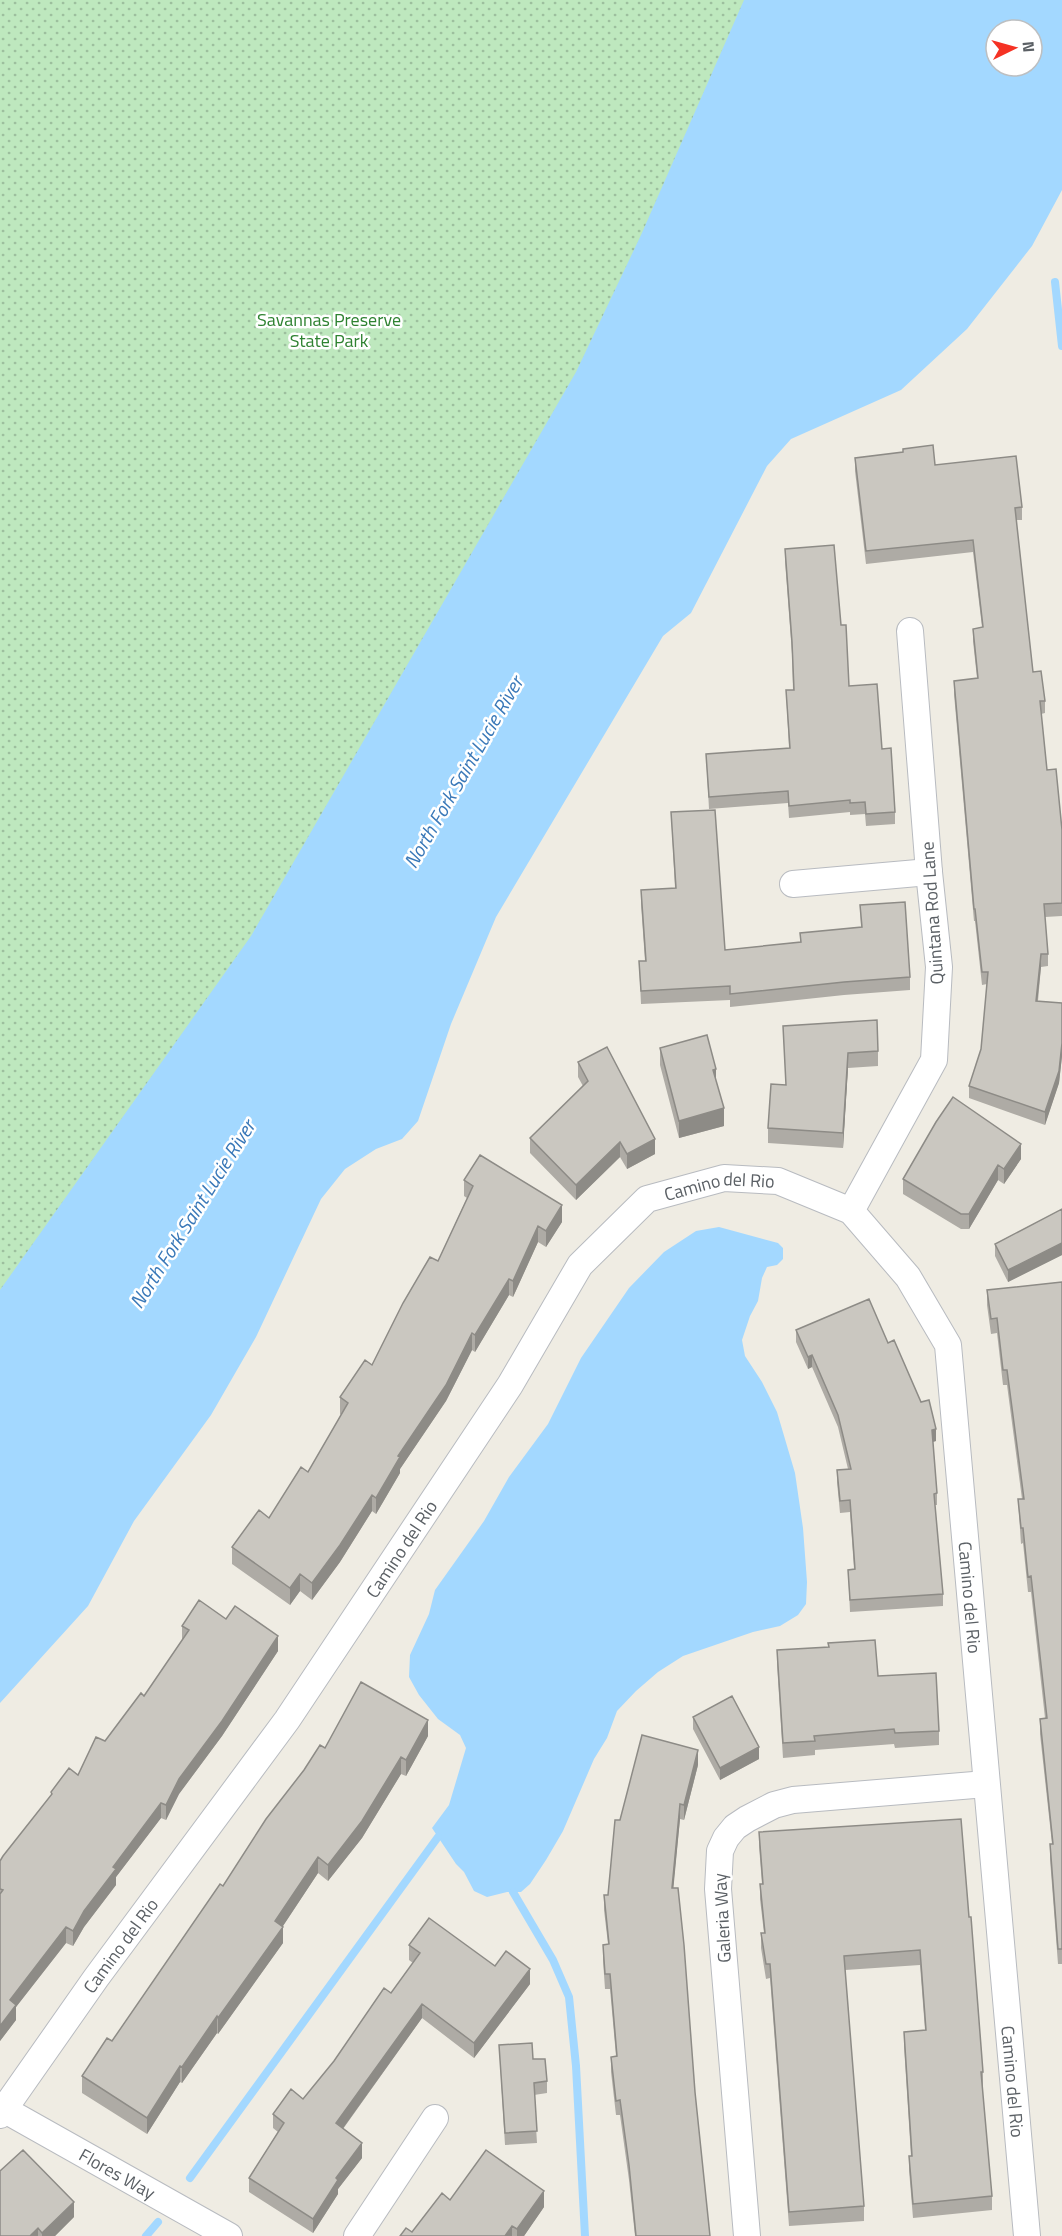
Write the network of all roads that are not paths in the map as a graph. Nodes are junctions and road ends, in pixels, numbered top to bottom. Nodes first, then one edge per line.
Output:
1 (910, 631) dead end
2 (929, 872) junction
3 (793, 884) dead end
4 (851, 1211) junction
5 (986, 1784) junction
6 (2, 2113) edge
7 (435, 2118) dead end
8 (229, 2236) edge
9 (357, 2236) edge
10 (747, 2236) edge
11 (1028, 2236) edge

1 - 2 street, Quintana Rod Lane
2 - 3 street
2 - 4 street, Quintana Rod Lane
4 - 5 street, Camino del Rio
4 - 6 street, Camino del Rio
5 - 10 street, Galeria Way
5 - 11 street, Camino del Rio
6 - 8 street, Flores Way
7 - 9 street

